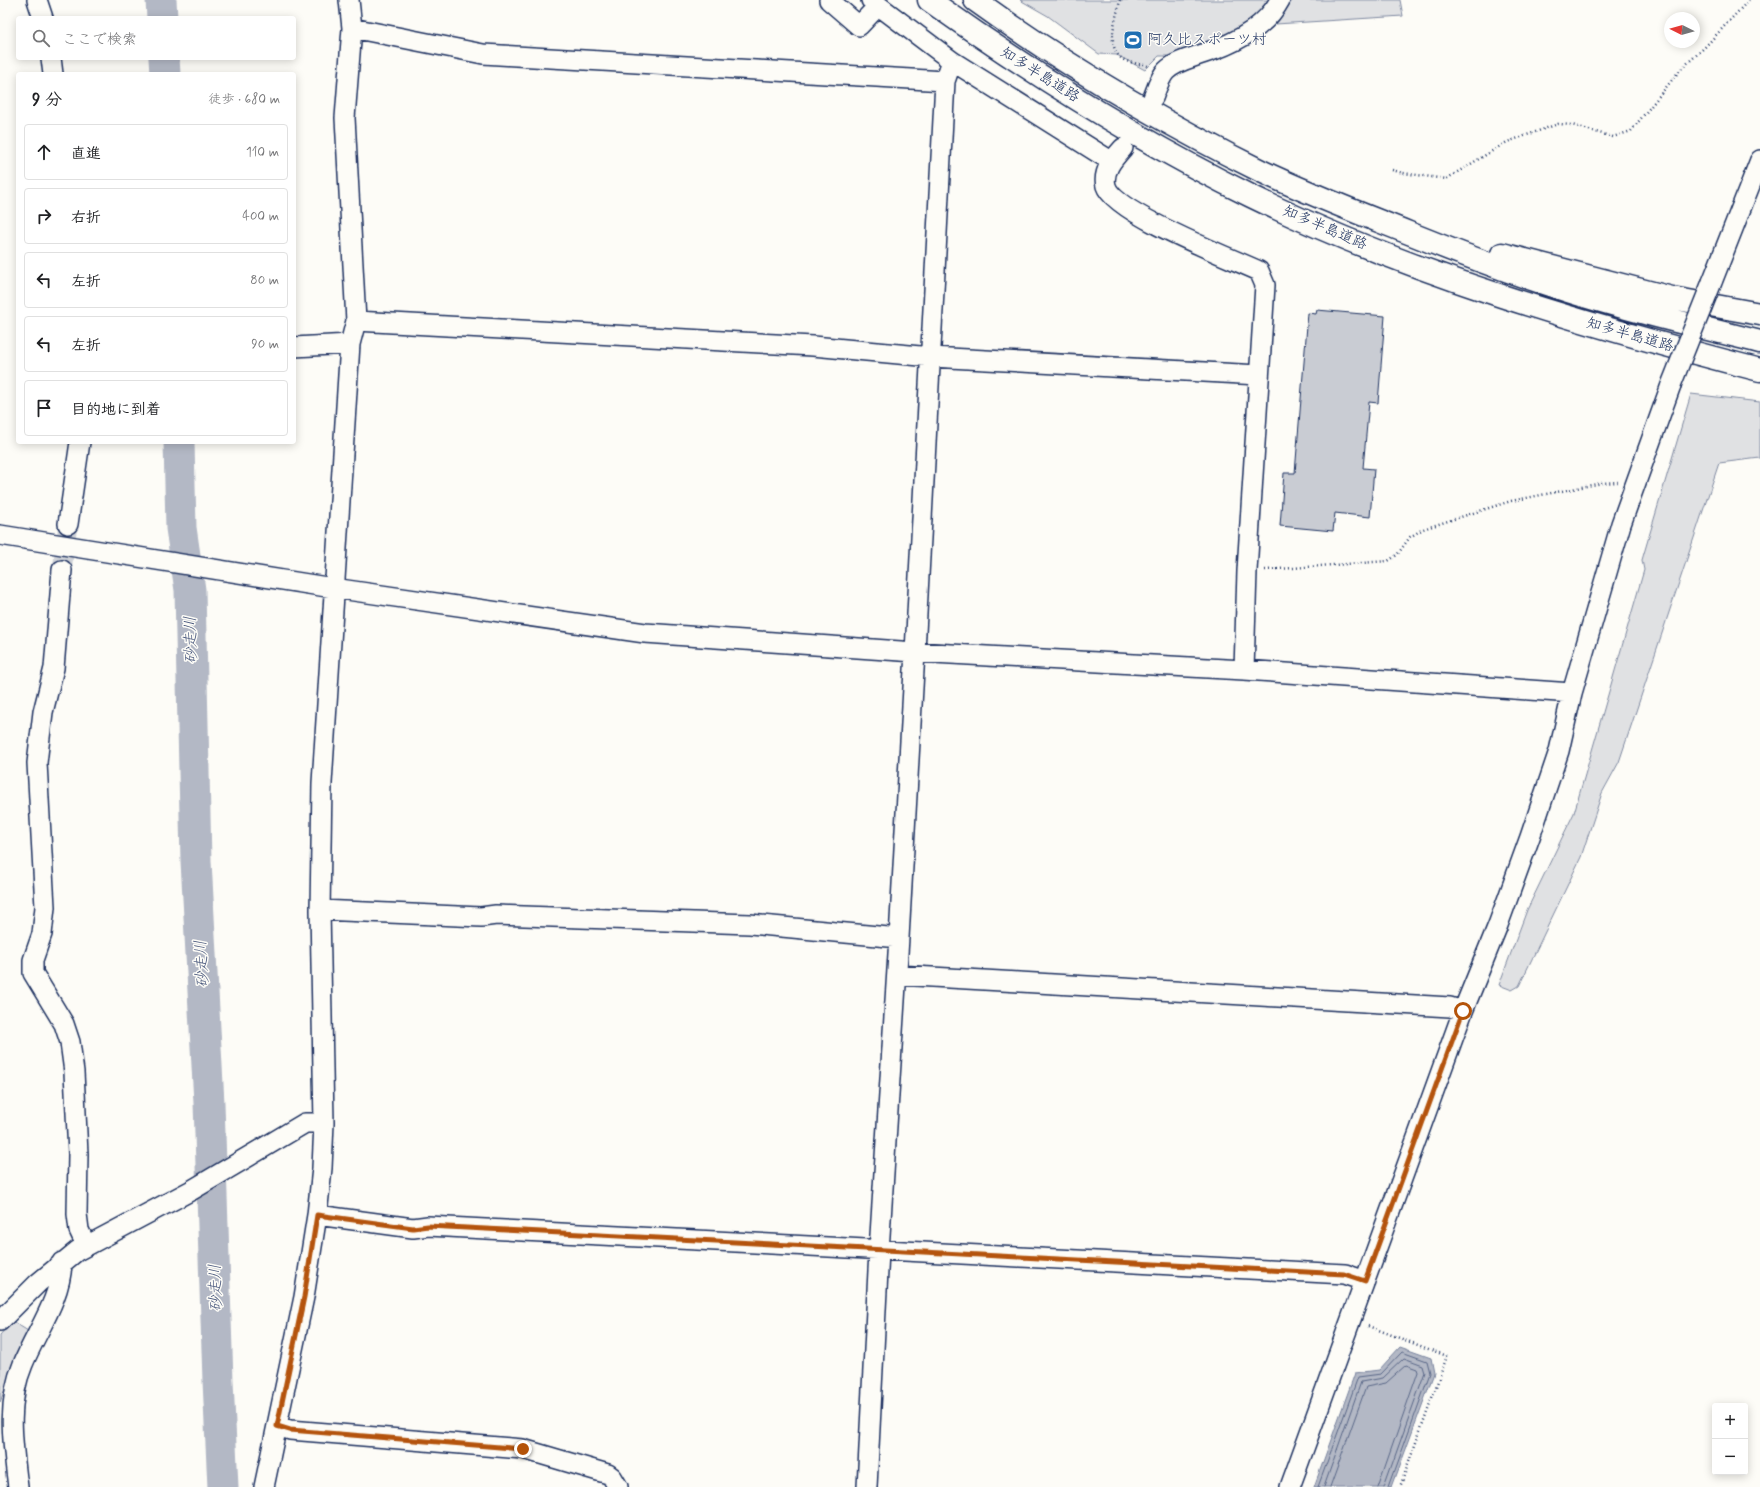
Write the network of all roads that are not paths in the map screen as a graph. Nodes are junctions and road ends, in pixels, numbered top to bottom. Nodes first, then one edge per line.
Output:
1 (37, 0) edge
2 (349, 0) edge
3 (829, 0) edge
4 (929, 0) edge
5 (975, 0) edge
6 (1280, 0) edge
7 (875, 3) edge
8 (42, 16) edge
9 (352, 28) junction
10 (50, 60) edge
11 (952, 61) junction
12 (53, 72) edge
13 (945, 81) junction
14 (1153, 98) dead end
15 (1760, 160) edge
16 (1387, 224) junction
17 (1760, 314) edge
18 (356, 321) junction
19 (1760, 342) edge
20 (350, 344) junction
21 (296, 347) edge
22 (931, 357) junction
23 (1760, 370) edge
24 (1259, 375) junction
25 (80, 444) edge
26 (68, 524) tunnel mouth
27 (0, 535) edge
28 (62, 570) tunnel mouth
29 (333, 588) junction
30 (915, 652) junction
31 (1244, 670) junction
32 (1572, 693) junction
33 (320, 910) junction
34 (899, 938) junction
35 (897, 975) junction
36 (1463, 1011) junction
37 (324, 1123) junction
38 (317, 1215) junction
39 (86, 1245) junction
40 (879, 1251) junction
41 (62, 1262) junction
42 (1365, 1281) junction
43 (2, 1316) edge
44 (277, 1426) junction
45 (18, 1487) edge
46 (264, 1487) edge
47 (618, 1487) edge
48 (867, 1487) edge
49 (1290, 1487) edge

1 - 8 street
2 - 9 street
3 - 7 street
4 - 23 highway, 知多半島道路
5 - 16 highway, 知多半島道路
6 - 14 street
7 - 11 street
9 - 13 street
9 - 18 street
10 - 12 street
11 - 13 street
11 - 24 street
13 - 22 street
15 - 32 street, bridge
16 - 17 highway
16 - 19 highway, 知多半島道路
18 - 20 street
18 - 22 street
20 - 21 street
20 - 29 street
22 - 24 street
22 - 30 street
24 - 31 street
25 - 26 street
27 - 29 street
28 - 39 street
29 - 30 street
29 - 33 street
30 - 31 street
30 - 34 street
31 - 32 street
32 - 36 street
33 - 34 street
33 - 37 street
34 - 35 street
35 - 36 street
35 - 40 street
36 - 42 street
37 - 38 street
37 - 39 street
38 - 40 street
38 - 44 street
39 - 41 street
40 - 42 street
40 - 48 street
41 - 43 street
41 - 45 street
42 - 49 street
44 - 46 street
44 - 47 street

